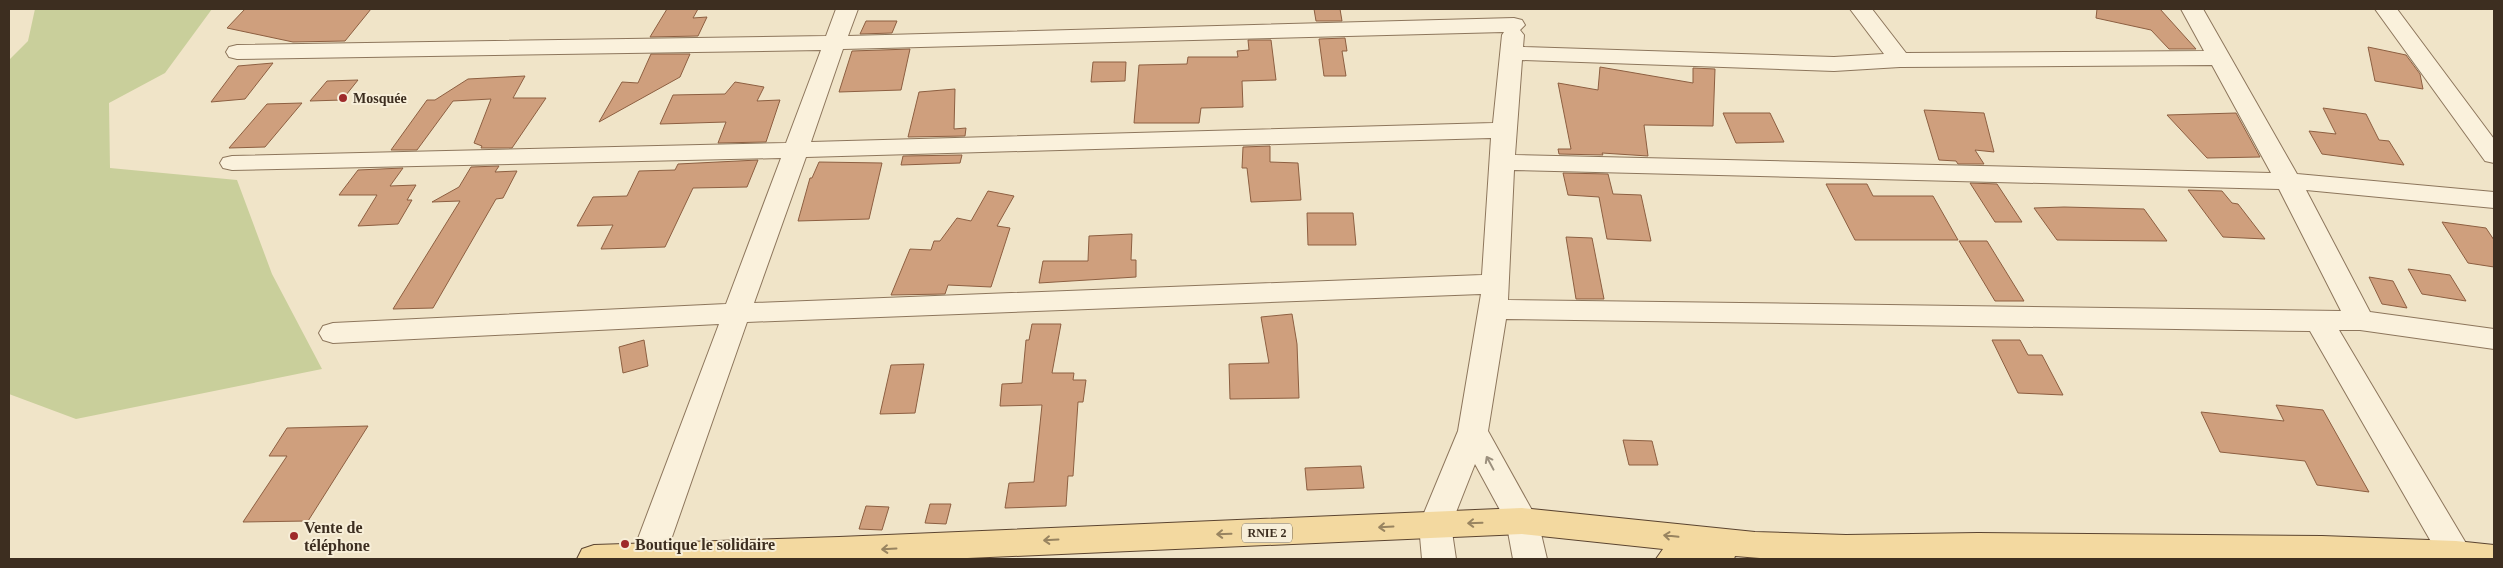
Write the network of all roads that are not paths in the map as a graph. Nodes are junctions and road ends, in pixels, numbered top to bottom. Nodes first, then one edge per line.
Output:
1 (847, 9) edge
2 (1862, 9) edge
3 (2192, 9) edge
4 (2386, 9) edge
5 (1515, 17) edge
6 (835, 43) junction
7 (237, 52) dead end
8 (1511, 54) junction
9 (2218, 58) junction
10 (1900, 60) junction
11 (1504, 130) junction
12 (794, 150) junction
13 (2494, 156) edge
14 (1502, 162) junction
15 (232, 163) dead end
16 (2288, 181) junction
17 (2494, 200) edge
18 (1495, 296) junction
19 (738, 313) junction
20 (2360, 320) junction
21 (2319, 321) junction
22 (333, 333) dead end
23 (2494, 339) edge
24 (1474, 431) junction
25 (1522, 521) junction
26 (1435, 525) junction
27 (1754, 545) junction
28 (2141, 554) edge
29 (2456, 555) junction
30 (648, 557) junction
31 (594, 559) edge
32 (1439, 559) edge
33 (1530, 559) edge
34 (1673, 559) edge
35 (2494, 559) edge

1 - 6 street
2 - 10 street
3 - 9 street
4 - 13 street
5 - 6 street
5 - 8 street
6 - 7 street
6 - 12 street
8 - 10 street
8 - 11 street
9 - 10 street
9 - 16 street
11 - 12 street
11 - 14 street
12 - 15 street
12 - 19 street
14 - 16 street
14 - 18 street
16 - 17 street
16 - 20 street
18 - 19 street
18 - 21 street
18 - 24 street
19 - 22 street
19 - 30 street
20 - 21 street
20 - 23 street
21 - 29 street
25 -> 24 street
24 - 26 street
25 -> 26 main road, RNIE 2
27 -> 25 main road, RNIE 2
25 - 33 street
26 -> 30 main road, RNIE 2
26 - 32 street
27 - 28 main road, RNIE 2
27 - 34 main road, RNIE 2
28 - 29 main road, RNIE 2
29 - 35 main road, RNIE 2
30 - 31 main road, RNIE 2

